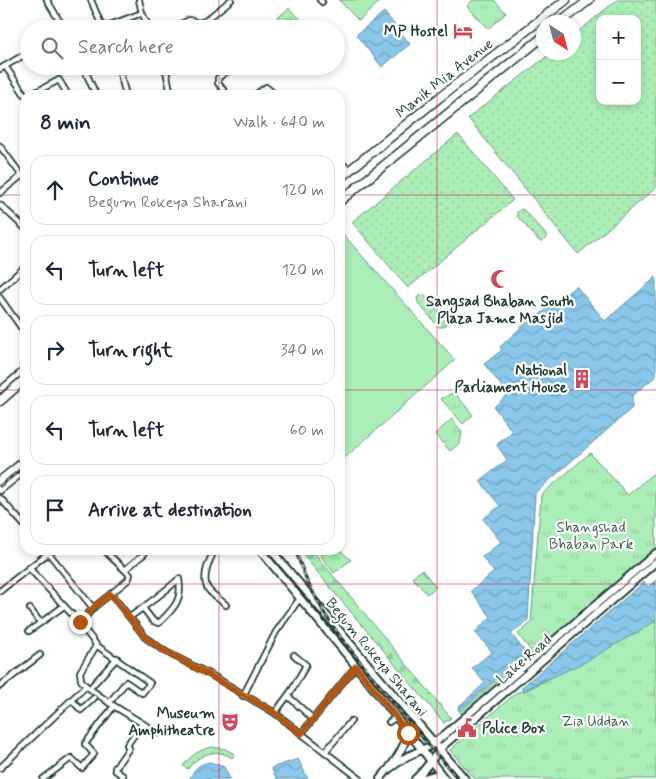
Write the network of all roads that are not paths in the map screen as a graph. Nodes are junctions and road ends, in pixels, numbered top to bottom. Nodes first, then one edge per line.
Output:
1 (48, 0) edge
2 (91, 0) edge
3 (139, 0) edge
4 (231, 0) edge
5 (566, 0) edge
6 (589, 0) edge
7 (142, 13) junction
8 (570, 15) edge
9 (59, 20) edge
10 (99, 20) edge
11 (123, 20) edge
12 (146, 20) edge
13 (206, 20) edge
14 (536, 42) edge
15 (20, 57) edge
16 (5, 66) junction
17 (0, 69) edge
18 (87, 75) edge
19 (120, 75) edge
20 (167, 75) edge
21 (222, 75) edge
22 (22, 90) edge
23 (40, 90) edge
24 (65, 90) edge
25 (94, 90) edge
26 (125, 90) edge
27 (170, 90) edge
28 (224, 90) edge
29 (440, 98) junction
30 (450, 110) junction
31 (0, 146) edge
32 (345, 166) edge
33 (350, 170) junction
34 (20, 171) edge
35 (345, 174) edge
36 (20, 177) edge
37 (0, 193) edge
38 (345, 197) edge
39 (0, 205) edge
40 (20, 223) edge
41 (20, 272) edge
42 (0, 290) edge
43 (0, 298) edge
44 (20, 326) edge
45 (20, 373) edge
46 (20, 383) edge
47 (0, 390) edge
48 (0, 400) edge
49 (20, 465) edge
50 (20, 473) edge
51 (0, 481) edge
52 (0, 489) edge
53 (0, 498) edge
54 (20, 520) edge
55 (656, 553) edge
56 (44, 555) edge
57 (51, 555) edge
58 (110, 555) edge
59 (143, 555) edge
60 (212, 555) edge
61 (264, 555) edge
62 (274, 555) edge
63 (656, 562) edge
64 (30, 568) junction
65 (126, 569) junction
66 (0, 591) edge
67 (110, 594) junction
68 (300, 598) junction
69 (226, 605) dead end
70 (64, 606) junction
71 (93, 608) junction
72 (143, 608) junction
73 (30, 609) dead end
74 (130, 617) junction
75 (40, 622) junction
76 (80, 623) junction
77 (29, 630) dead end
78 (96, 644) junction
79 (40, 655) dead end
80 (294, 655) dead end
81 (117, 658) junction
82 (356, 666) junction
83 (0, 686) edge
84 (88, 687) junction
85 (244, 696) junction
86 (288, 696) junction
87 (94, 698) dead end
88 (72, 700) junction
89 (109, 703) junction
90 (114, 706) junction
91 (275, 713) junction
92 (312, 718) junction
93 (395, 718) junction
94 (351, 721) dead end
95 (389, 722) dead end
96 (142, 724) junction
97 (158, 733) dead end
98 (408, 733) junction
99 (301, 734) junction
100 (434, 743) junction
101 (421, 749) junction
102 (439, 750) junction
103 (325, 752) junction
104 (431, 763) junction
105 (0, 768) edge
106 (389, 770) junction
107 (444, 778) edge
108 (43, 779) edge
109 (120, 779) edge
110 (360, 779) edge
111 (380, 779) edge
112 (414, 779) edge
113 (420, 779) edge
114 (465, 779) edge

1 - 9 street
2 - 10 street
3 - 7 street
4 - 13 street
5 - 29 highway, Manik Mia Avenue
6 - 8 highway
7 - 11 street
7 - 12 street
14 - 30 highway, Manik Mia Avenue
15 - 16 street
16 - 17 street
16 - 22 street
18 - 25 street
19 - 26 street
20 - 27 street
21 - 28 street
23 - 24 street
29 - 30 highway
29 - 33 highway, Manik Mia Avenue
30 - 38 highway, Manik Mia Avenue
31 - 34 street
32 - 33 street
33 - 35 highway, Manik Mia Avenue
36 - 37 street
39 - 40 street
41 - 42 street
43 - 44 street
45 - 47 street
46 - 48 highway
49 - 51 highway
50 - 52 highway
53 - 54 street
55 - 100 main road
56 - 64 street
57 - 71 street
58 - 65 street
59 - 65 street
60 - 69 street
61 - 68 main road, Begum Rokeya Sharani
62 - 100 main road, Begum Rokeya Sharani
63 - 102 main road, Lake Road
64 - 66 street
64 - 70 street
65 - 67 street
67 - 71 street
67 - 74 street
68 - 82 main road, Begum Rokeya Sharani
68 - 85 street
70 - 75 street
70 - 76 street
71 - 76 street
72 - 72 street
72 - 74 street
73 - 75 street
74 - 85 street
75 - 77 street
76 - 78 street
78 - 81 street
78 - 84 street
79 - 83 street
80 - 86 street
81 - 84 street
81 - 89 street
82 - 92 street
82 - 93 main road, Begum Rokeya Sharani
84 - 88 street
84 - 89 street
85 - 91 street
86 - 91 street
86 - 92 street
87 - 88 street
88 - 105 street
89 - 90 street
90 - 96 street
90 - 108 street
91 - 99 street
92 - 99 street
93 - 95 street
93 - 98 main road, Begum Rokeya Sharani
94 - 103 street
96 - 97 street
96 - 109 street
98 - 101 main road, Begum Rokeya Sharani
98 - 106 main road
99 - 103 street
100 - 101 main road
100 - 102 main road, Begum Rokeya Sharani
101 - 104 main road, Begum Rokeya Sharani
101 - 106 main road
102 - 104 main road, Lake Road
102 - 114 main road, Begum Rokeya Sharani
103 - 110 street
104 - 107 main road, Begum Rokeya Sharani
104 - 112 main road, Lake Road
106 - 111 main road
107 - 113 main road

